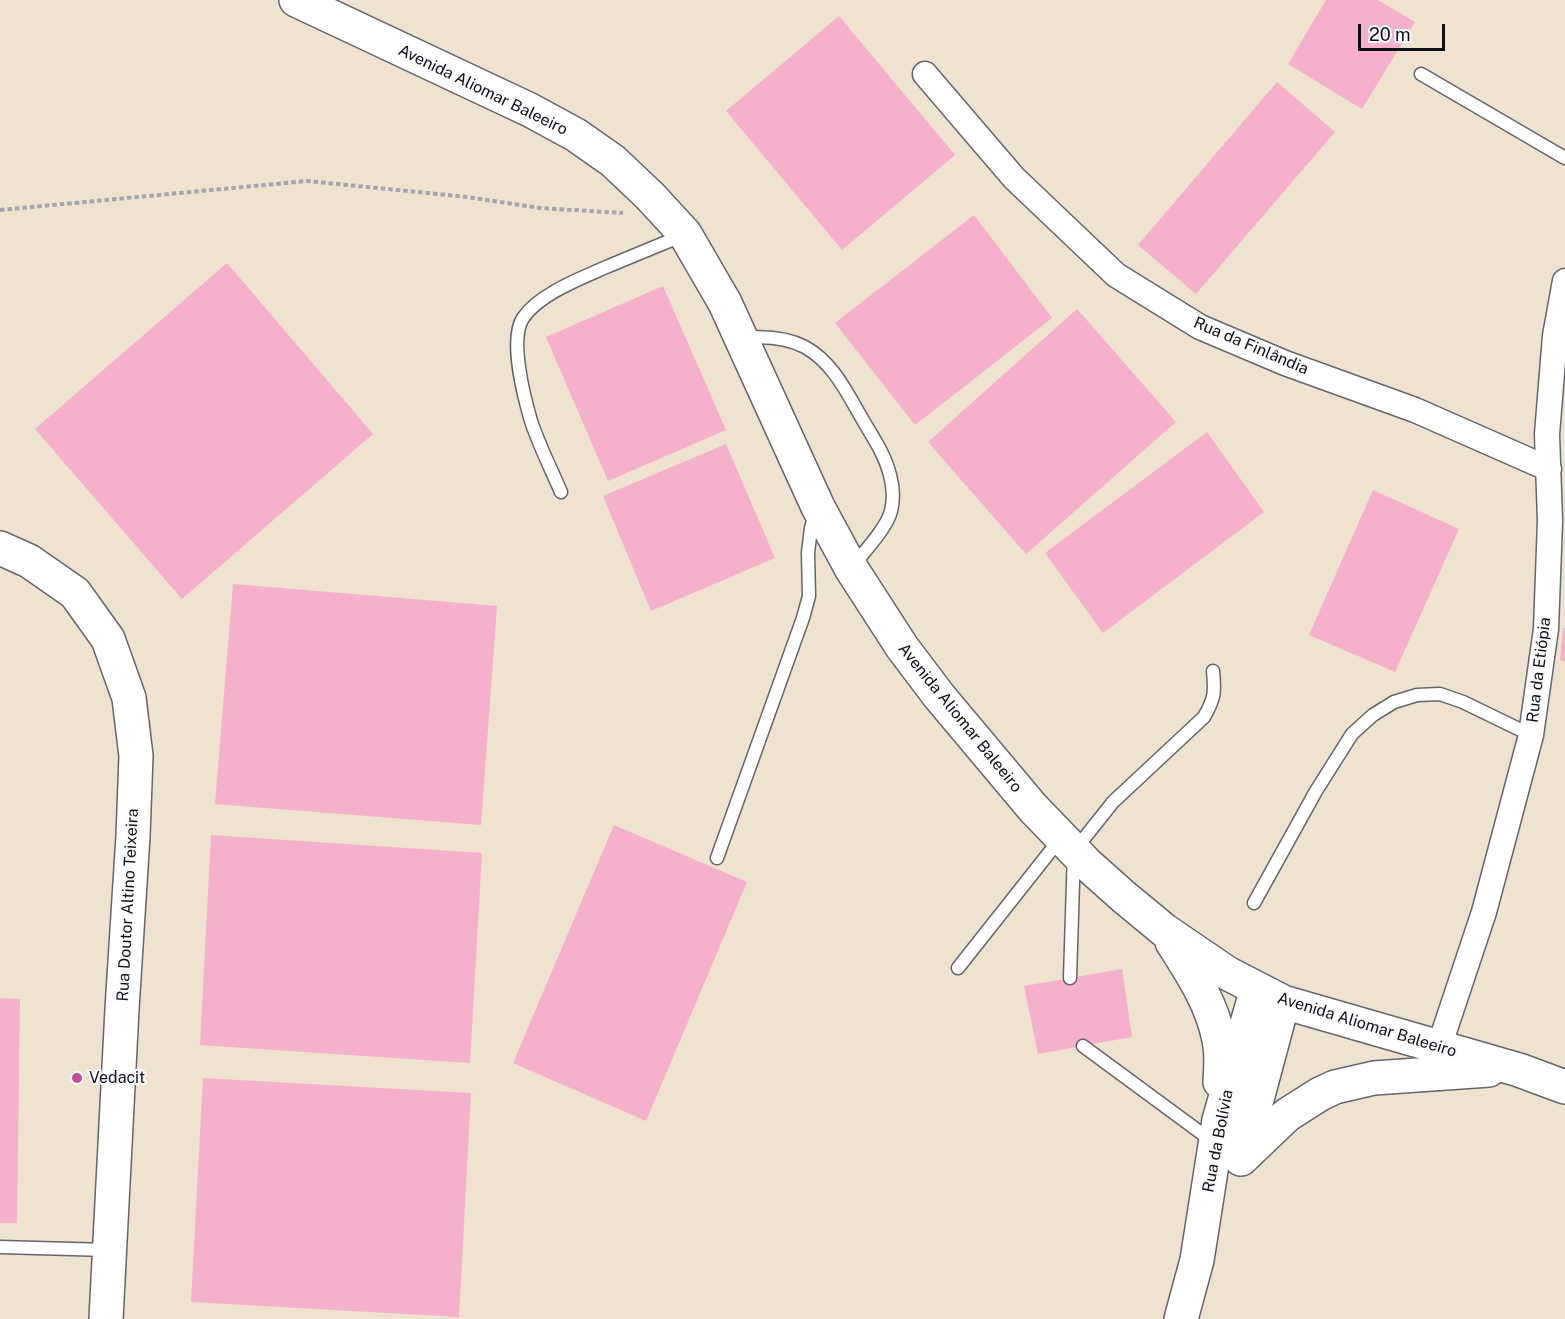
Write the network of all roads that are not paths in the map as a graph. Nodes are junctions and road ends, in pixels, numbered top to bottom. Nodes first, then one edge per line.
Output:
1 (296, 0) edge
2 (925, 74) dead end
3 (1421, 74) dead end
4 (1565, 158) edge
5 (685, 234) junction
6 (1565, 281) edge
7 (741, 338) junction
8 (1556, 437) edge
9 (1549, 469) junction
10 (561, 492) dead end
11 (818, 507) junction
12 (0, 548) edge
13 (851, 568) junction
14 (1213, 671) dead end
15 (1531, 735) junction
16 (1067, 844) junction
17 (717, 858) dead end
18 (1254, 903) dead end
19 (1164, 930) junction
20 (958, 968) dead end
21 (1070, 978) dead end
22 (1270, 996) junction
23 (1083, 1046) dead end
24 (1439, 1047) junction
25 (1520, 1070) junction
26 (1565, 1087) edge
27 (1225, 1141) junction
28 (0, 1247) edge
29 (109, 1251) junction
30 (106, 1319) edge
31 (1181, 1319) edge

1 - 5 main road, Avenida Aliomar Baleeiro
2 - 9 street, Rua da Finlândia
3 - 4 lane
5 - 7 main road, Avenida Aliomar Baleeiro
5 - 10 lane
6 - 8 street, Rua da Etiópia
7 - 11 main road, Avenida Aliomar Baleeiro
7 - 13 lane
8 - 9 street, Rua da Etiópia
9 - 15 street, Rua da Etiópia
11 - 13 main road, Avenida Aliomar Baleeiro
11 - 17 lane
12 - 29 main road, Rua Doutor Altino Teixeira
13 - 16 main road, Avenida Aliomar Baleeiro
14 - 16 lane
15 - 18 lane
15 - 24 street, Rua da Etiópia
16 - 19 main road, Avenida Aliomar Baleeiro
16 - 20 lane
16 - 21 lane
19 - 22 main road, Avenida Aliomar Baleeiro
19 - 27 main road
22 - 24 main road, Avenida Aliomar Baleeiro
22 - 27 main road, Rua da Bolívia
22 - 27 main road, Rua da Bolívia
23 - 27 lane
24 - 25 main road, Avenida Aliomar Baleeiro
25 - 26 main road, Avenida Aliomar Baleeiro
25 - 27 main road
27 - 31 main road, Rua da Bolívia
28 - 29 lane
29 - 30 main road, Rua Doutor Altino Teixeira

